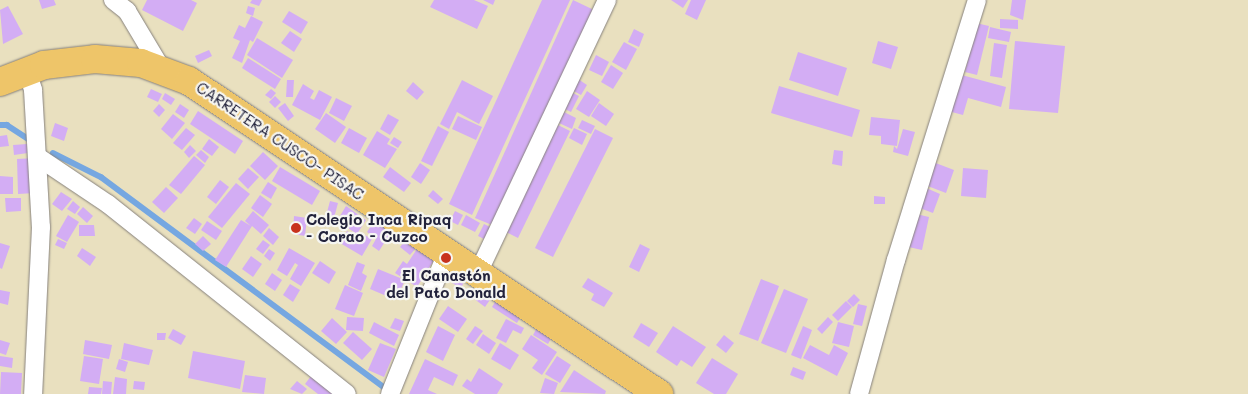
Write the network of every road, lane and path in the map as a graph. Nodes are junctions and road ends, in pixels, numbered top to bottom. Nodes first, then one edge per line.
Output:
1 (112, 0) edge
2 (606, 0) edge
3 (977, 0) edge
4 (161, 68) junction
5 (27, 71) junction
6 (0, 82) edge
7 (38, 157) junction
8 (447, 252) junction
9 (478, 273) junction
10 (656, 393) edge
11 (34, 394) edge
12 (346, 394) edge
13 (390, 394) edge
14 (860, 394) edge

1 - 4 street
2 - 9 street
3 - 14 street
4 - 5 highway, CARRETERA CUSCO- PISAC
4 - 8 highway, CARRETERA CUSCO- PISAC
5 - 6 highway, CARRETERA CUSCO- PISAC
5 - 7 street
7 - 11 street
7 - 12 street
8 - 9 highway, CARRETERA CUSCO- PISAC
8 - 13 street
9 - 10 highway, CARRETERA CUSCO- PISAC

